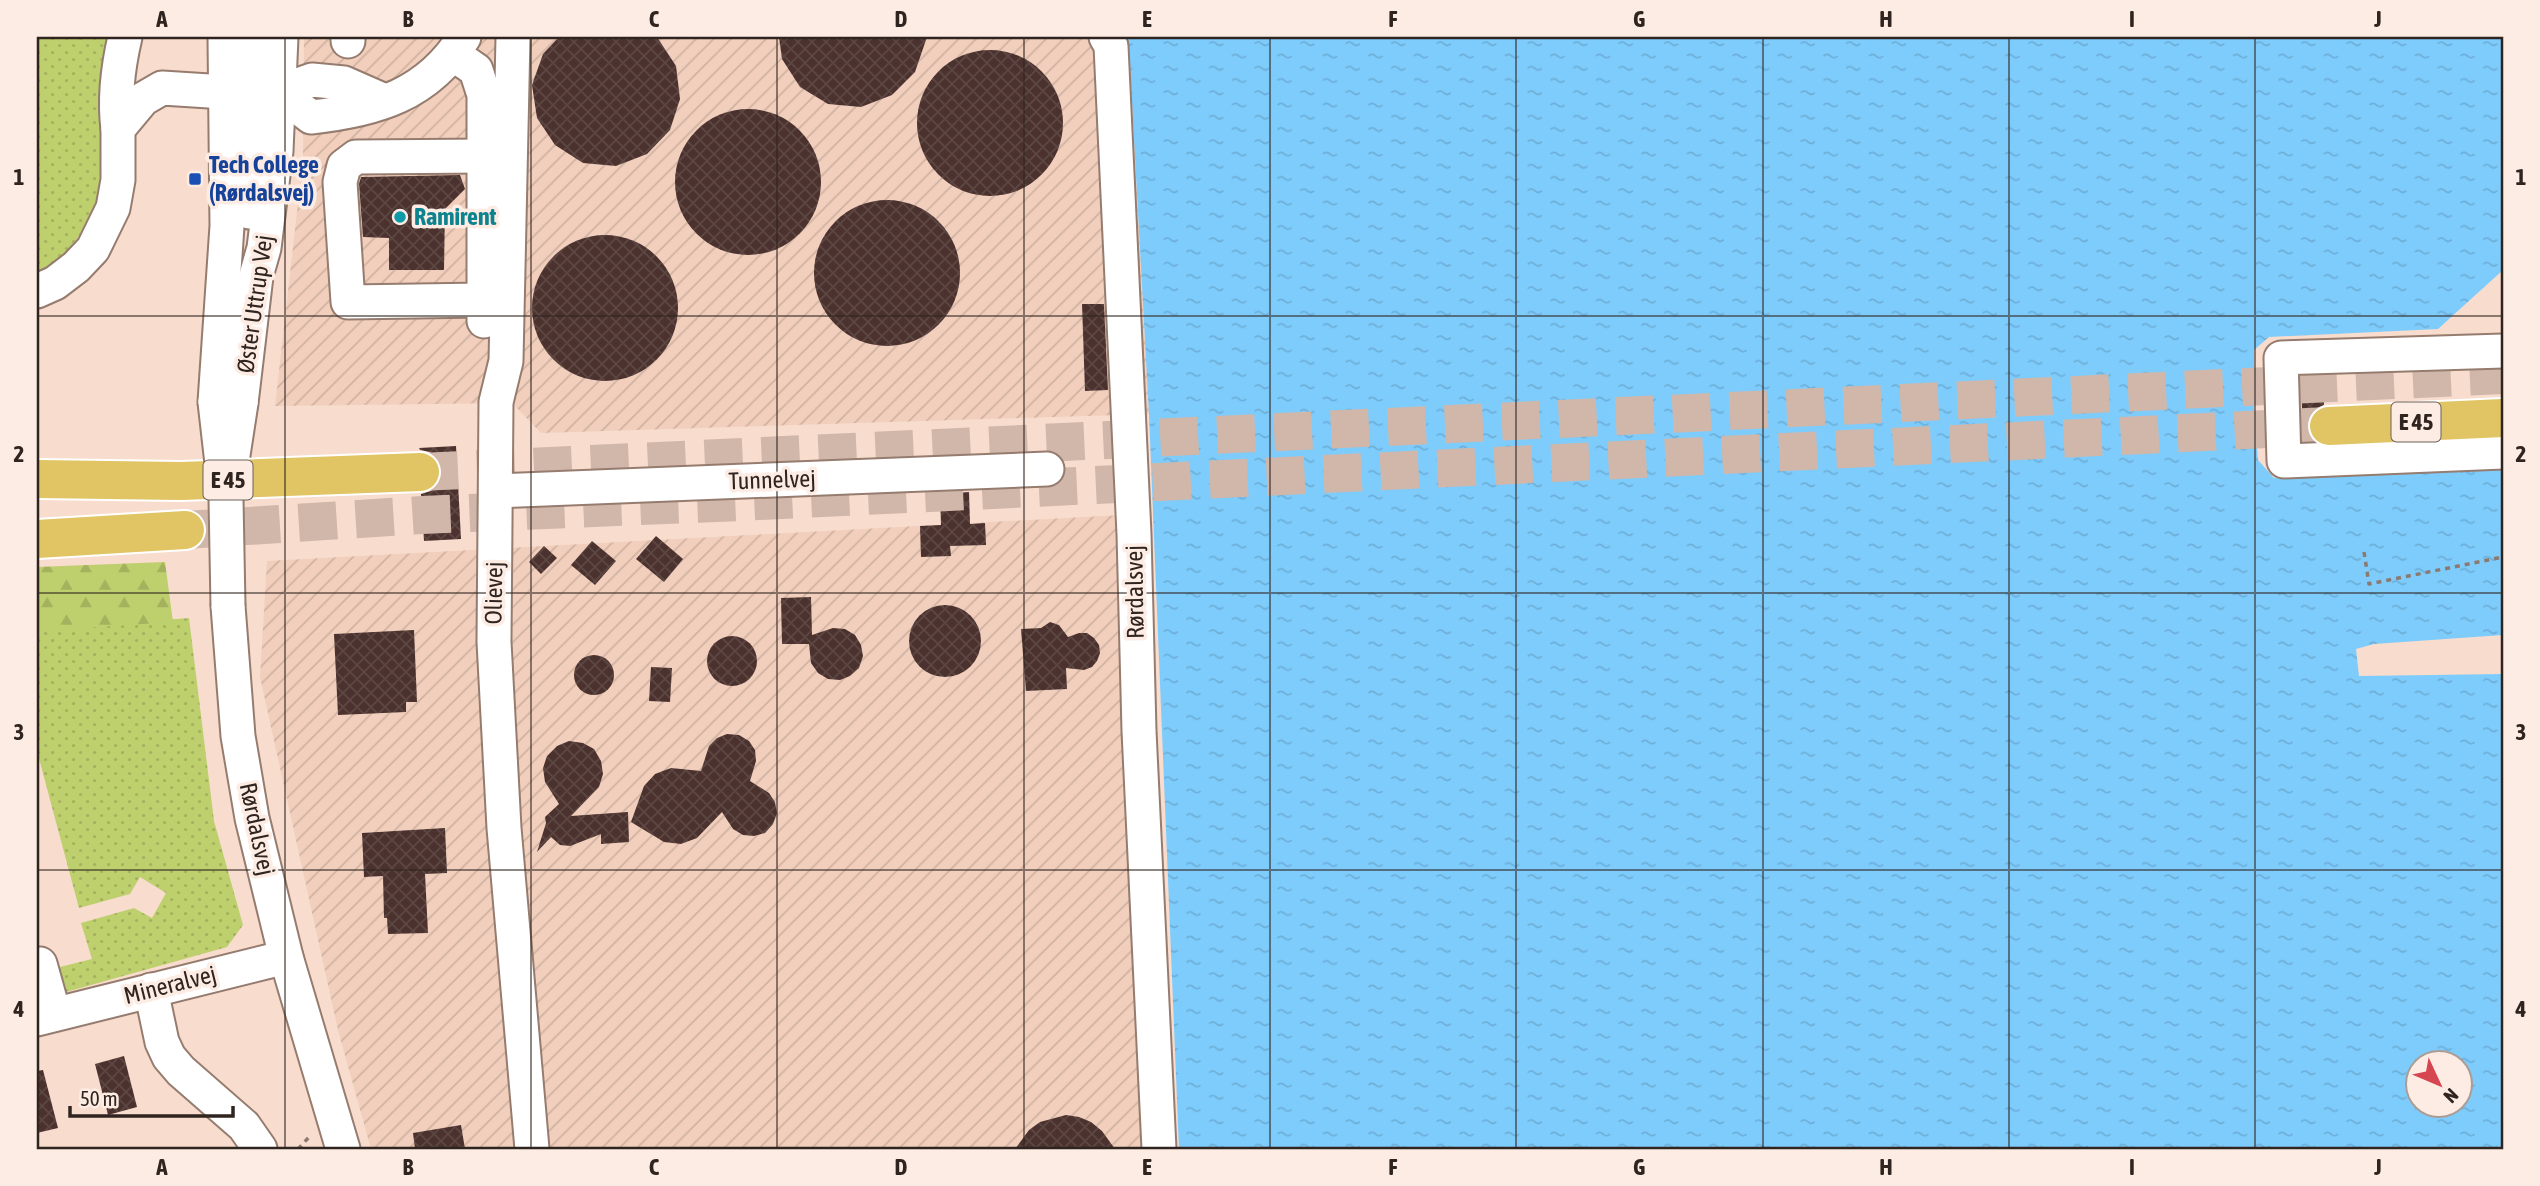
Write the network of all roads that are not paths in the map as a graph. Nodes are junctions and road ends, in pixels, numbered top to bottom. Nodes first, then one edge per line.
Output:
1 (125, 37) edge
2 (225, 37) edge
3 (252, 37) edge
4 (281, 37) edge
5 (513, 37) edge
6 (1106, 37) edge
7 (459, 45) edge
8 (162, 88) junction
9 (225, 92) junction
10 (278, 92) junction
11 (118, 129) junction
12 (486, 156) junction
13 (256, 276) junction
14 (37, 291) edge
15 (484, 300) junction
16 (2503, 351) edge
17 (228, 402) junction
18 (496, 402) junction
19 (2503, 418) edge
20 (2329, 426) tunnel mouth
21 (2503, 452) edge
22 (1047, 469) dead end
23 (420, 472) tunnel mouth
24 (37, 479) edge
25 (496, 491) junction
26 (185, 530) tunnel mouth
27 (37, 539) edge
28 (286, 957) junction
29 (37, 965) edge
30 (152, 990) junction
31 (45, 1016) edge
32 (260, 1149) edge
33 (343, 1149) edge
34 (532, 1149) edge
35 (1160, 1149) edge

1 - 8 street
1 - 11 street
2 - 9 street, Øster Uttrup Vej
3 - 10 street
4 - 10 street, Øster Uttrup Vej
5 - 18 street, Olievej
6 - 35 street, Rørdalsvej
7 - 10 street
7 - 12 street
8 - 9 street
8 - 11 street
9 - 10 street
9 - 13 street
9 - 17 street, Øster Uttrup Vej
10 - 13 street, Øster Uttrup Vej
11 - 14 street
12 - 15 street
12 - 15 street
13 - 17 street, Øster Uttrup Vej
15 - 18 street
16 - 21 street
17 - 28 street, Rørdalsvej, bridge
18 - 25 street, Olievej
19 - 20 highway, E 45
22 - 25 street, Tunnelvej
23 - 24 highway, E 45
25 - 34 street, Olievej
26 - 27 highway, E 45
28 - 30 street, Mineralvej
28 - 33 street, Rørdalsvej
29 - 31 street, Mineralvej
30 - 31 street, Mineralvej
30 - 32 street

